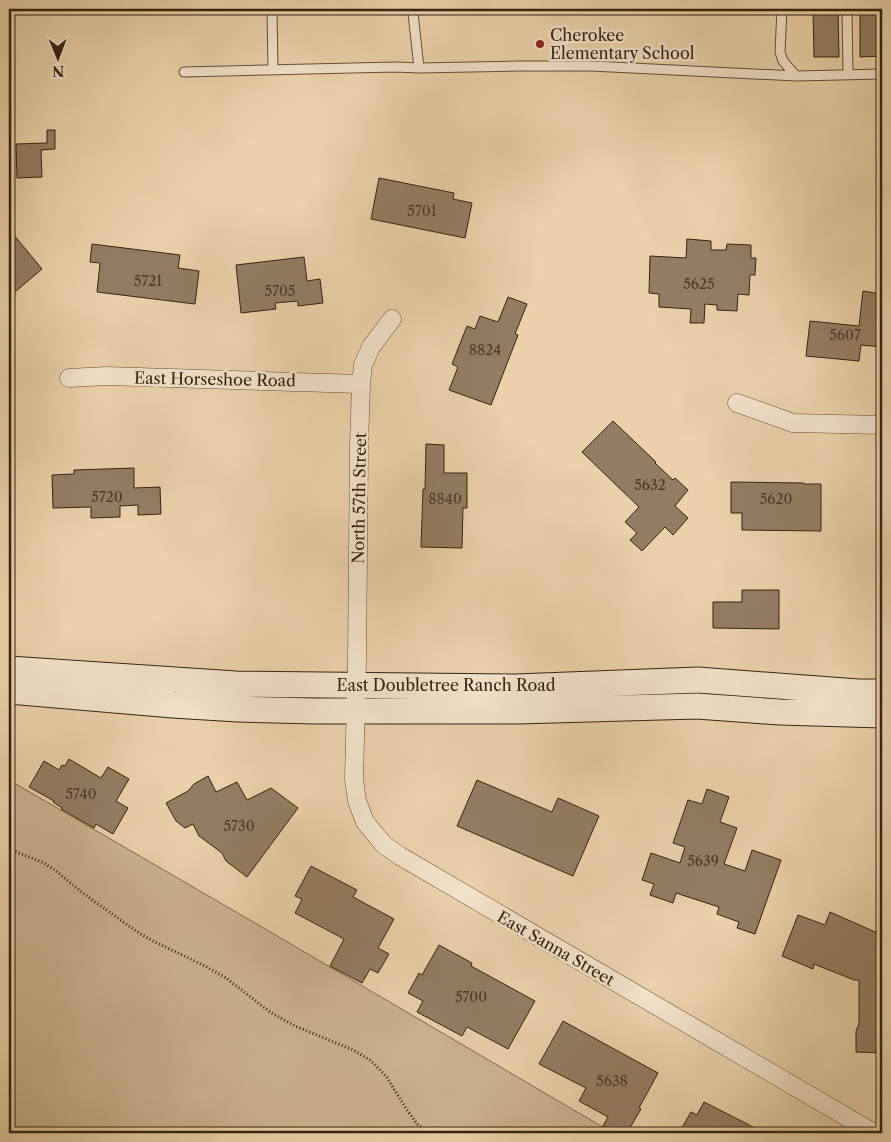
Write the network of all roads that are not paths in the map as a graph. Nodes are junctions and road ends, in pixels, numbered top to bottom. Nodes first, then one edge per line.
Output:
1 (272, 9) edge
2 (415, 9) edge
3 (782, 9) edge
4 (847, 9) edge
5 (420, 68) junction
6 (273, 70) junction
7 (184, 72) dead end
8 (882, 74) edge
9 (848, 75) junction
10 (796, 76) junction
11 (392, 319) dead end
12 (69, 378) dead end
13 (361, 384) junction
14 (737, 403) dead end
15 (882, 425) edge
16 (9, 669) edge
17 (356, 685) junction
18 (9, 691) edge
19 (151, 691) junction
20 (882, 692) edge
21 (356, 711) junction
22 (882, 715) edge
23 (874, 1133) edge

1 - 6 lane
2 - 5 lane
3 - 10 lane
4 - 9 lane
5 - 6 lane
5 - 10 lane
6 - 7 lane
8 - 9 lane
9 - 10 lane
11 - 13 street, North 57th Street
12 - 13 street, East Horseshoe Road
13 - 17 street, North 57th Street
14 - 15 street
16 - 19 main road, East Doubletree Ranch Road
17 - 19 main road, East Doubletree Ranch Road
17 - 20 main road, East Doubletree Ranch Road
17 - 21 street, East Sanna Street
18 - 19 main road, East Doubletree Ranch Road
19 - 21 main road, East Doubletree Ranch Road
21 - 22 main road, East Doubletree Ranch Road
21 - 23 street, East Sanna Street

